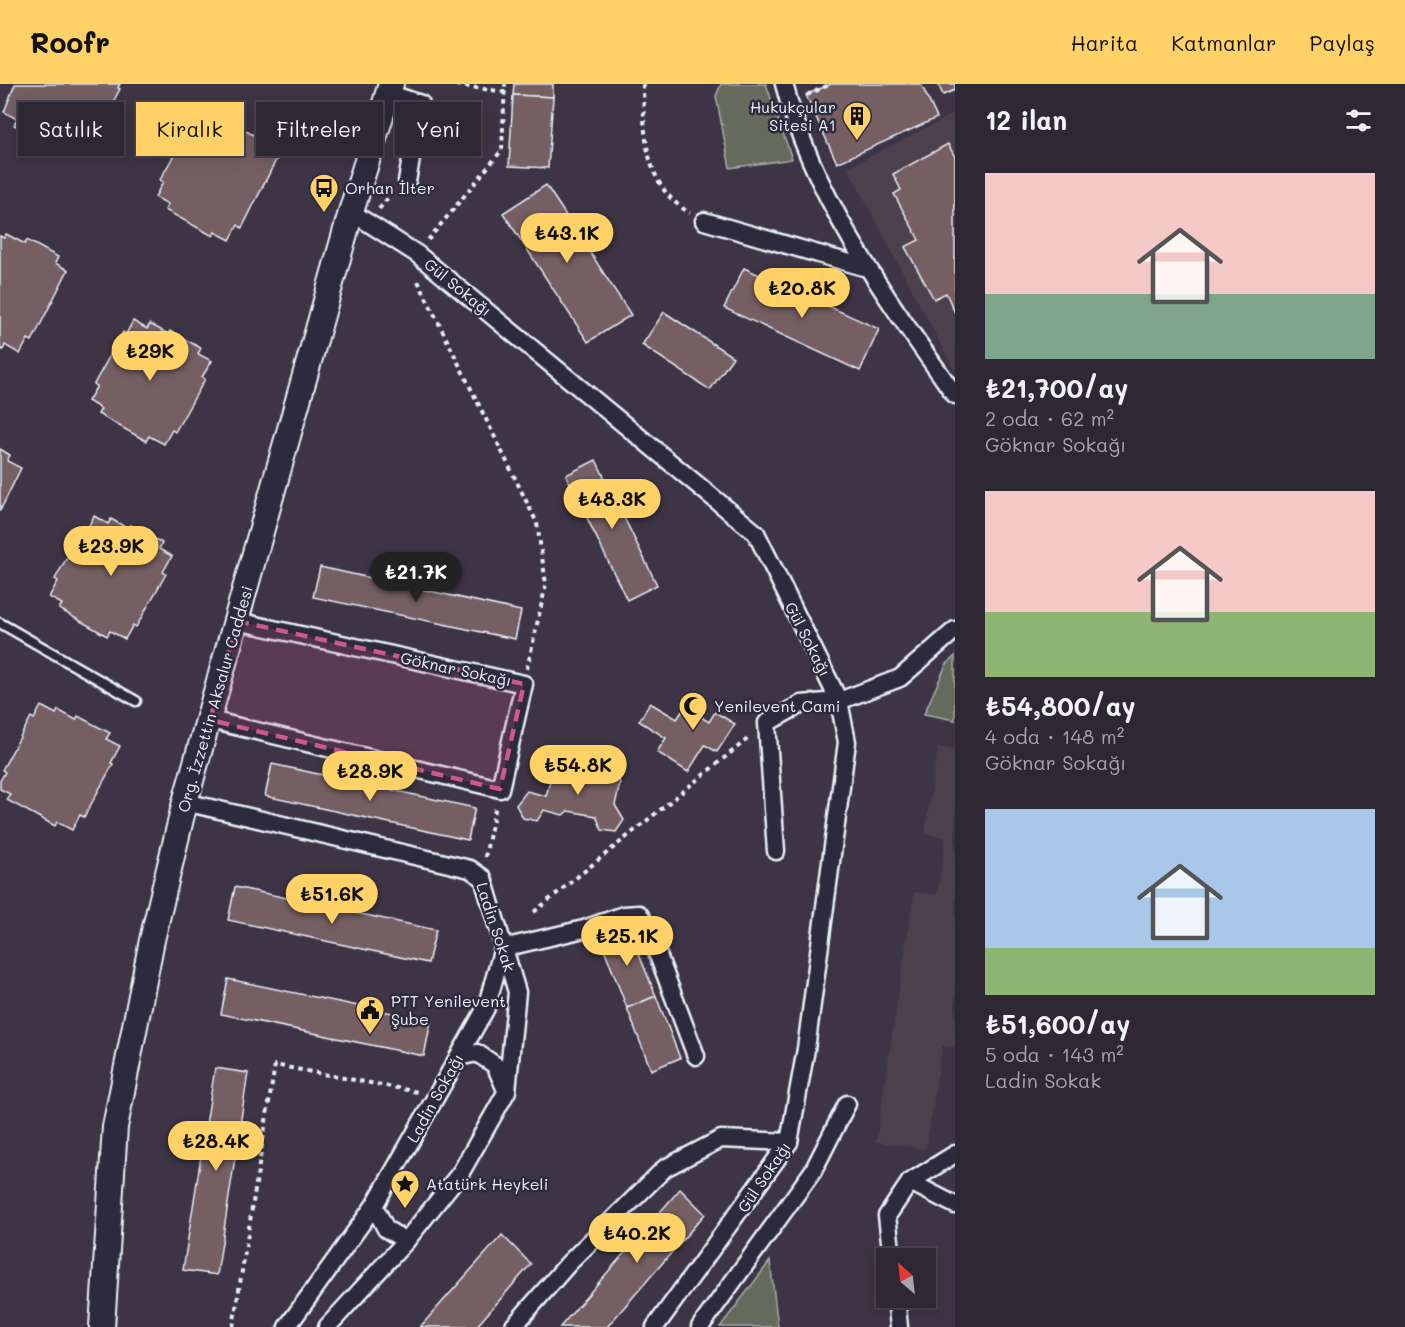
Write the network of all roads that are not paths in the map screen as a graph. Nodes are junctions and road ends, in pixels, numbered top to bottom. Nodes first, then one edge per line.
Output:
1 (784, 84) edge
2 (389, 89) edge
3 (407, 181) dead end
4 (351, 212) junction
5 (704, 221) road end
6 (867, 268) junction
7 (955, 395) edge
8 (237, 621) junction
9 (0, 623) edge
10 (955, 630) edge
11 (136, 701) dead end
12 (839, 701) junction
13 (210, 720) junction
14 (184, 802) junction
15 (776, 852) dead end
16 (503, 948) junction
17 (696, 1056) dead end
18 (458, 1057) junction
19 (507, 1091) junction
20 (847, 1104) dead end
21 (789, 1142) junction
22 (955, 1154) edge
23 (910, 1182) junction
24 (955, 1205) edge
25 (374, 1206) junction
26 (406, 1241) junction
27 (891, 1248) edge
28 (897, 1308) edge
29 (102, 1327) edge
30 (287, 1327) edge
31 (327, 1327) edge
32 (513, 1327) edge
33 (655, 1327) edge
34 (700, 1327) edge
35 (899, 1327) edge

1 - 6 street
2 - 3 street
2 - 4 main road, Org. İzzettin Aksalur Caddesi
4 - 8 main road, Org. İzzettin Aksalur Caddesi
4 - 12 street, Gül Sokağı
5 - 6 street
6 - 7 street
8 - 13 main road, Org. İzzettin Aksalur Caddesi
8 - 13 street, Göknar Sokağı
9 - 11 lane
10 - 12 street
12 - 15 street
12 - 21 street, Gül Sokağı
13 - 14 main road, Org. İzzettin Aksalur Caddesi
14 - 16 street, Ladin Sokak
14 - 29 main road, Org. İzzettin Aksalur Caddesi
16 - 17 street
16 - 18 street, Ladin Sokağı
16 - 19 street, Ladin Sokak
18 - 19 street
18 - 25 street, Ladin Sokağı
19 - 26 street, Ladin Sokak
20 - 34 street
21 - 32 street
21 - 33 street, Gül Sokağı
22 - 23 street
23 - 24 street
23 - 27 street
25 - 26 street
25 - 30 street, Ladin Sokağı
26 - 31 street, Ladin Sokak
28 - 35 street

